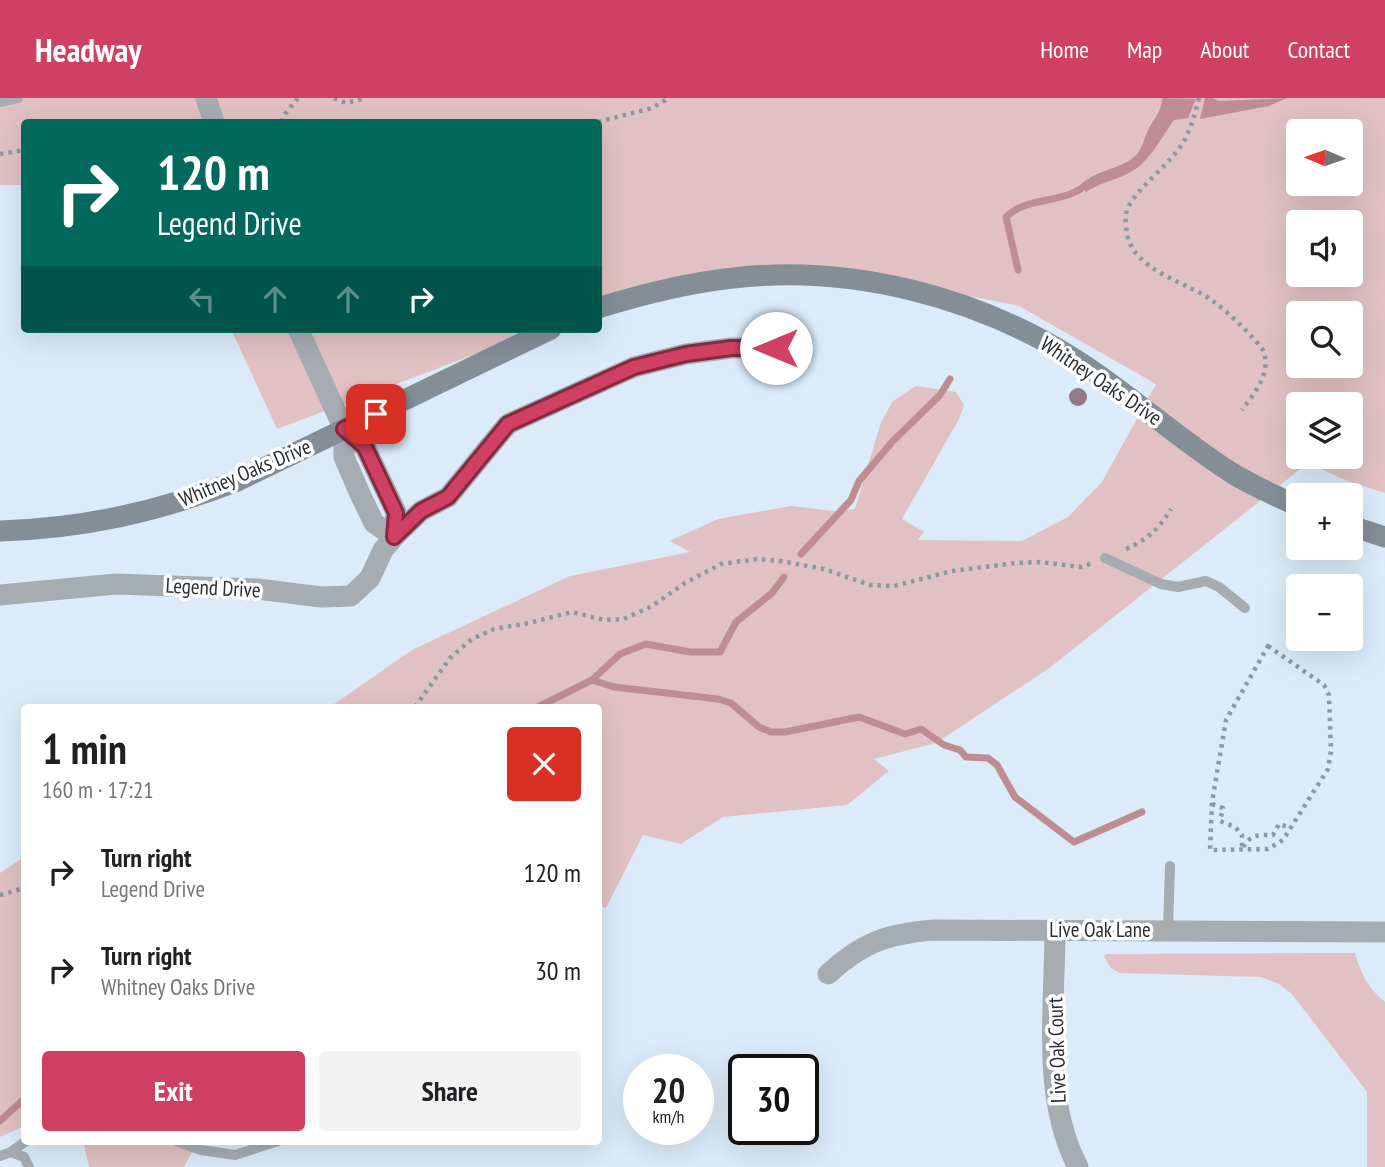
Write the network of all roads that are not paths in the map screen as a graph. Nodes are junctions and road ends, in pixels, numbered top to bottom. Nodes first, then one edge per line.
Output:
1 (18, 98) edge
2 (205, 98) edge
3 (0, 102) edge
4 (213, 119) edge
5 (602, 307) edge
6 (300, 333) edge
7 (543, 333) edge
8 (776, 348) dead end
9 (344, 429) junction
10 (383, 485) junction
11 (361, 496) junction
12 (1286, 500) edge
13 (1363, 530) edge
14 (0, 531) edge
15 (394, 537) junction
16 (1385, 537) edge
17 (1105, 558) road end
18 (0, 595) edge
19 (1245, 608) dead end
20 (1170, 866) dead end
21 (1055, 930) junction
22 (1168, 930) junction
23 (1385, 932) edge
24 (828, 974) dead end
25 (21, 1144) edge
26 (187, 1145) edge
27 (265, 1145) edge
28 (5, 1154) edge
29 (29, 1167) edge
30 (1077, 1167) edge

1 - 3 lane
2 - 4 street
5 - 12 street, Whitney Oaks Drive
6 - 9 street
7 - 9 street, Whitney Oaks Drive
8 - 15 street, Legend Drive
9 - 10 street
9 - 11 street
9 - 14 street, Whitney Oaks Drive
10 - 11 street
10 - 15 street
11 - 15 street
13 - 16 street
15 - 18 street, Legend Drive
17 - 19 lane
20 - 22 lane
21 - 22 street, Live Oak Lane
21 - 24 street, Live Oak Lane
21 - 30 street, Live Oak Court
22 - 23 street, Live Oak Lane
25 - 28 lane
26 - 27 lane
28 - 29 lane

